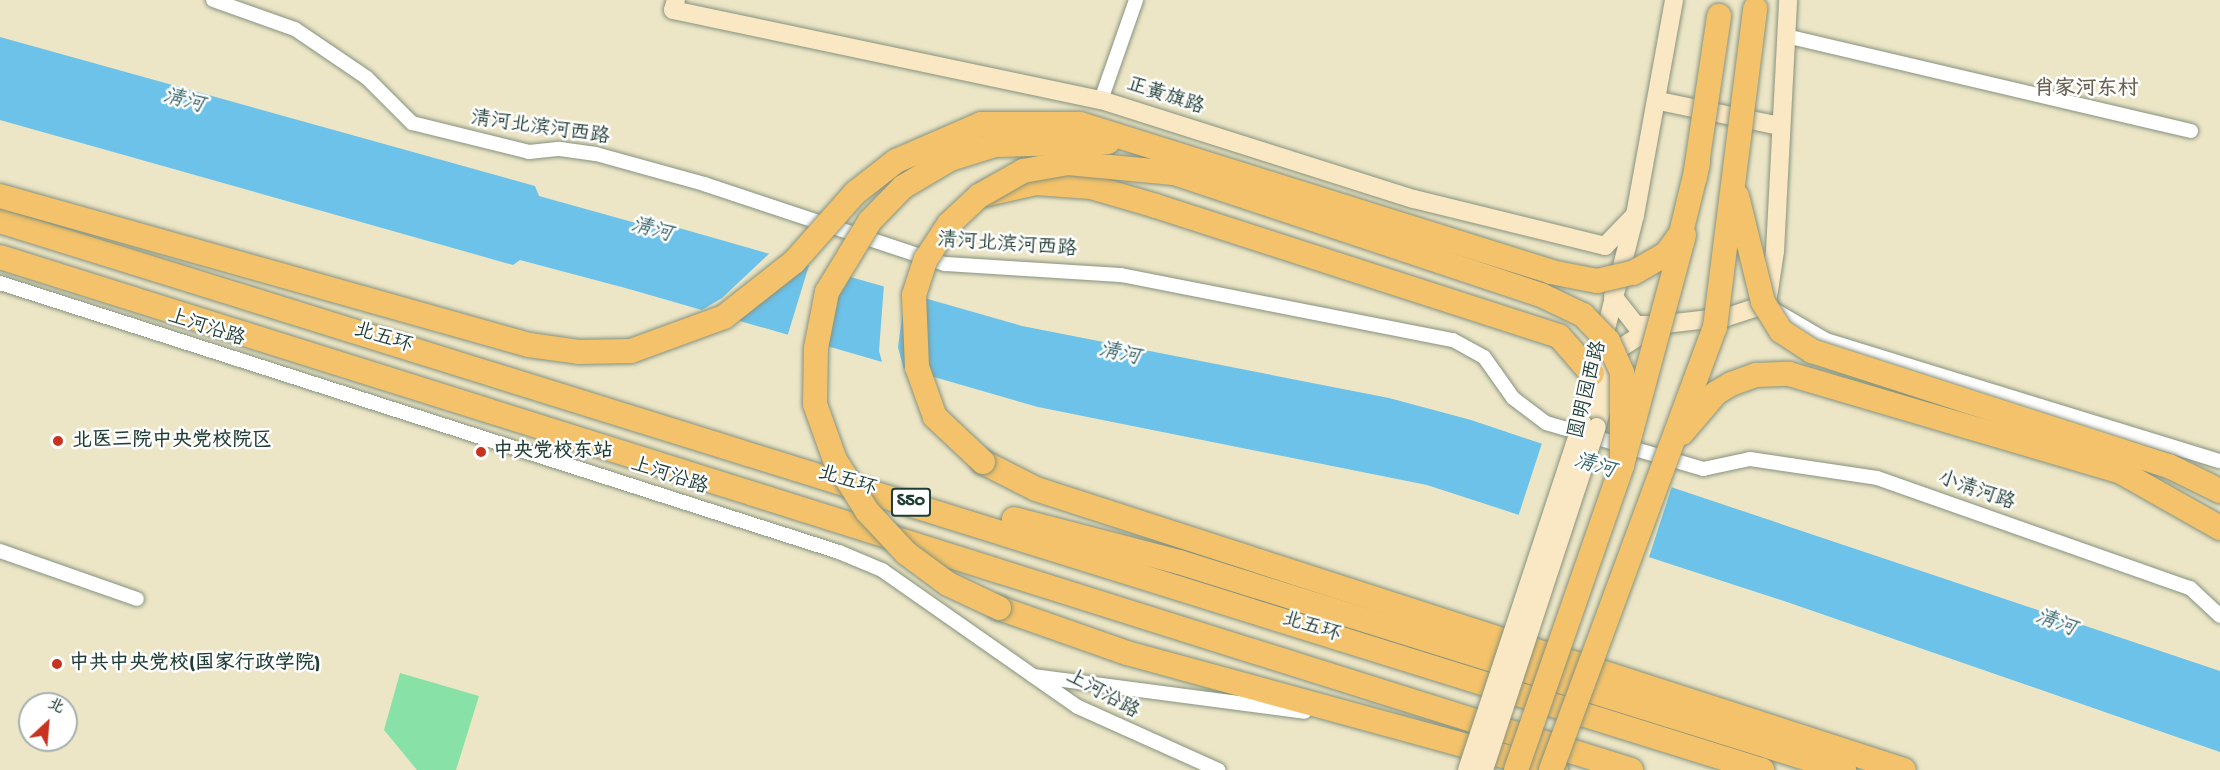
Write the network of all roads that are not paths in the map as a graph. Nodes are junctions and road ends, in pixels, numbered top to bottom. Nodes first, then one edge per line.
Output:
1 (213, 0) edge
2 (676, 0) edge
3 (1136, 0) edge
4 (1674, 0) edge
5 (1788, 0) edge
6 (1755, 9) dead end
7 (1719, 16) dead end
8 (1786, 36) junction
9 (1101, 100) junction
10 (1659, 101) junction
11 (1780, 126) junction
12 (2191, 130) dead end
13 (1147, 143) junction
14 (1698, 163) junction
15 (1733, 176) junction
16 (0, 196) edge
17 (979, 196) junction
18 (1635, 215) junction
19 (0, 221) edge
20 (0, 257) edge
21 (0, 283) edge
22 (1613, 296) junction
23 (1767, 304) junction
24 (1656, 325) junction
25 (1592, 374) junction
26 (1589, 425) junction
27 (738, 448) junction
28 (2220, 461) edge
29 (1622, 465) junction
30 (1703, 469) joint
31 (1660, 471) junction
32 (2220, 491) edge
33 (2220, 528) edge
34 (0, 551) edge
35 (137, 599) dead end
36 (2220, 616) edge
37 (1028, 675) junction
38 (1368, 720) junction
39 (1218, 770) edge
40 (1467, 770) edge
41 (1484, 770) edge
42 (1516, 770) edge
43 (1551, 770) edge
44 (1556, 770) edge
45 (1631, 770) edge
46 (1762, 770) edge
47 (1844, 770) edge
48 (1904, 770) edge

1 - 30 street, 清河北滨河西路
2 - 9 street, 正黄旗路
3 - 9 street
4 - 10 street, 圆明园西路
5 - 8 street
6 - 15 highway, bridge
7 - 14 highway, bridge
8 - 11 street
8 - 12 street
9 - 18 street, 正黄旗路
10 - 11 street
10 - 18 street, 圆明园西路
11 - 23 street
13 - 14 highway, bridge
13 - 16 highway, bridge
13 - 38 highway, bridge
14 - 29 highway, bridge
15 - 31 highway, bridge
15 - 32 highway, bridge
17 - 25 highway, bridge
17 - 29 highway, bridge
17 - 48 highway, bridge
18 - 22 street, 圆明园西路
19 - 27 highway, 北五环 / S50
20 - 45 highway, 北五环 / S50
21 - 37 street, 上河沿路
22 - 24 street
22 - 25 street, 圆明园西路
23 - 24 street, 圆明园西路
23 - 28 street
24 - 26 street, 圆明园西路
25 - 26 street, 圆明园西路
26 - 40 street, 圆明园西路, bridge
26 - 41 street, 圆明园西路, bridge
27 - 46 highway, 北五环 / S50
27 - 47 highway
29 - 42 highway, bridge
30 - 36 street, 小清河路
31 - 33 highway, bridge
31 - 43 highway, bridge
34 - 35 street
37 - 38 street
37 - 39 street, 上河沿路
38 - 44 highway

